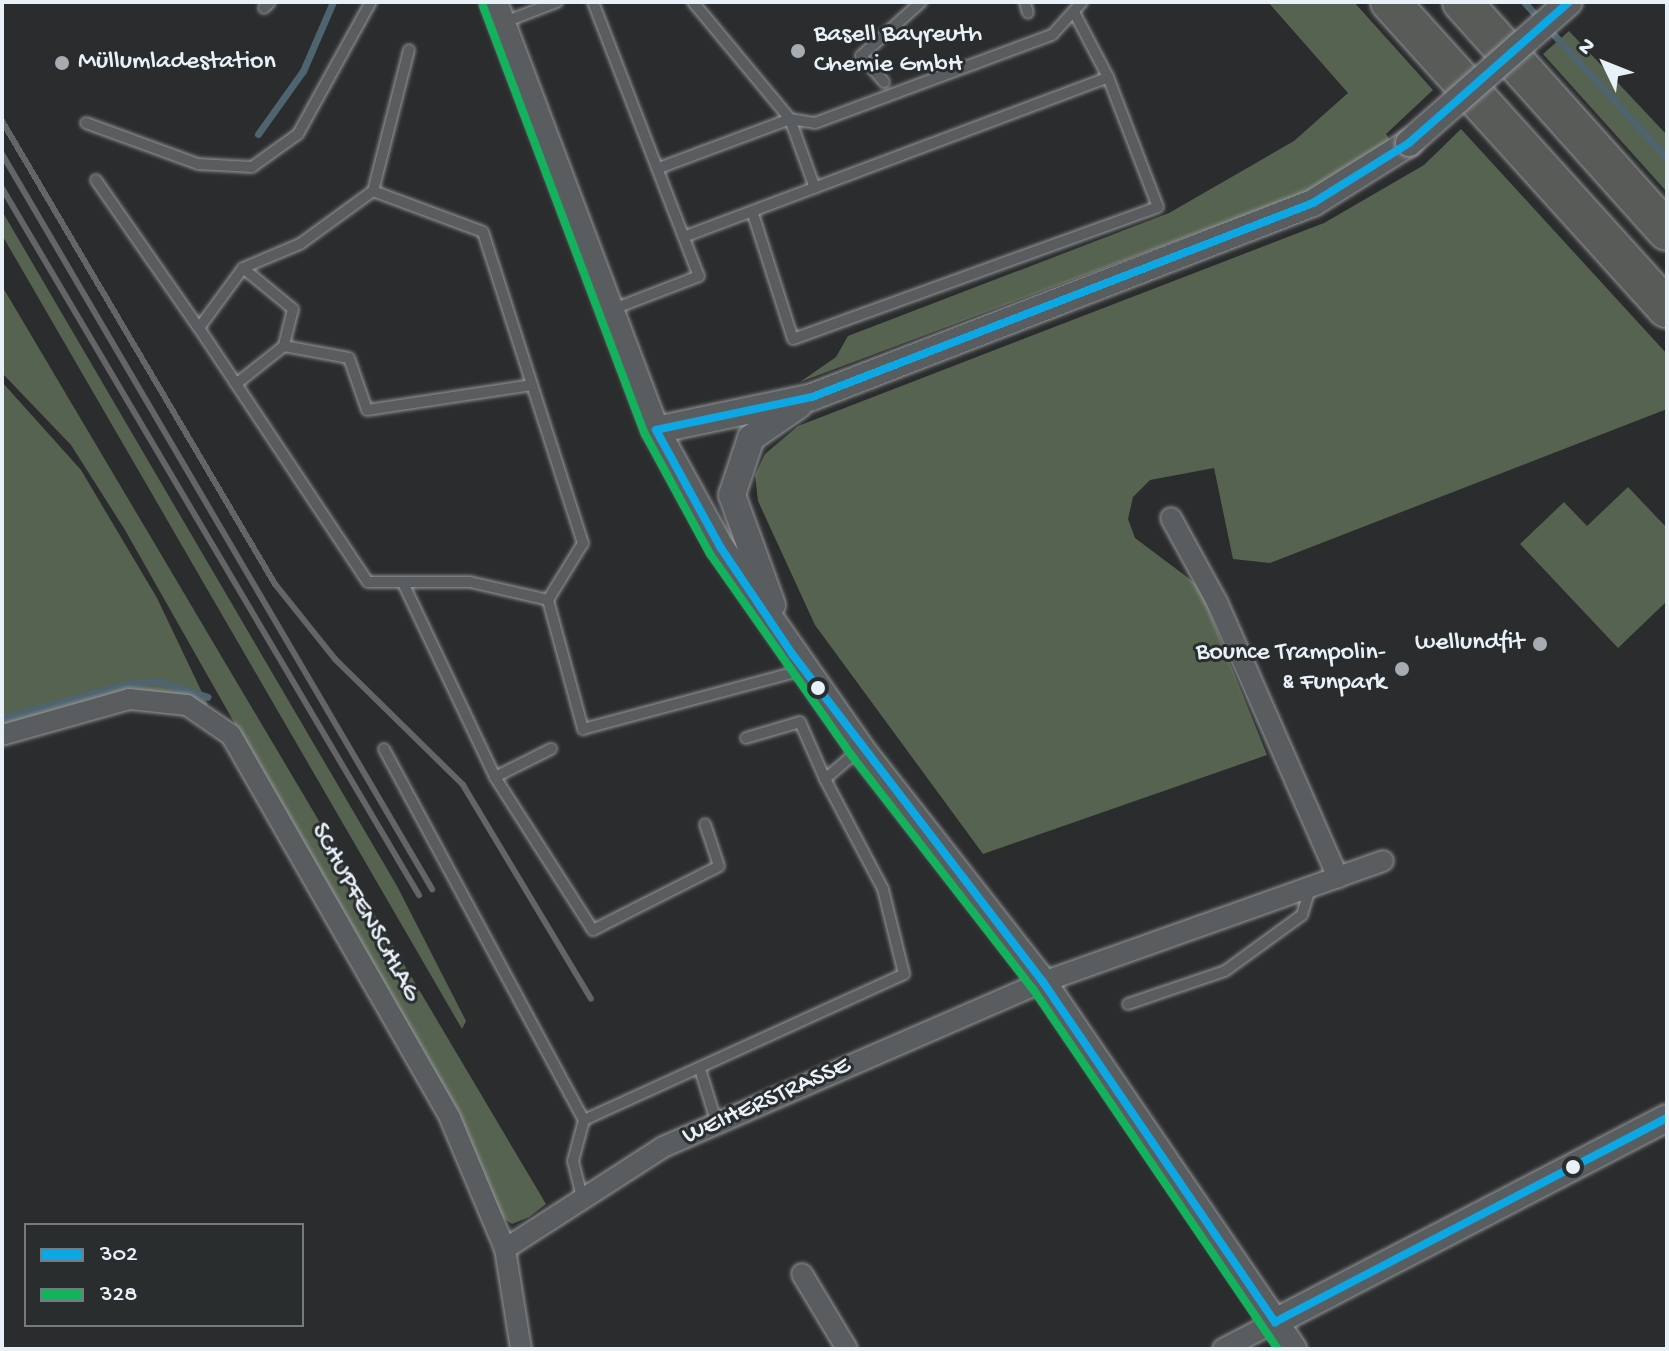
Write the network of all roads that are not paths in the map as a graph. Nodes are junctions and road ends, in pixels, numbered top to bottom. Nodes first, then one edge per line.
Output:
1 (371, 2) edge
2 (557, 2) edge
3 (593, 2) edge
4 (693, 2) edge
5 (921, 2) edge
6 (1082, 2) edge
7 (1390, 2) edge
8 (1462, 2) edge
9 (1569, 2) edge
10 (498, 12) edge
11 (1075, 14) junction
12 (409, 50) dead end
13 (1108, 77) junction
14 (884, 82) dead end
15 (790, 119) junction
16 (86, 123) dead end
17 (659, 168) junction
18 (96, 180) dead end
19 (815, 188) junction
20 (373, 191) junction
21 (753, 214) junction
22 (1667, 231) edge
23 (686, 236) junction
24 (243, 268) junction
25 (1667, 309) edge
26 (609, 310) junction
27 (199, 328) junction
28 (284, 346) junction
29 (236, 384) junction
30 (532, 385) junction
31 (812, 397) junction
32 (656, 430) junction
33 (1171, 518) dead end
34 (404, 585) junction
35 (548, 600) junction
36 (798, 662) junction
37 (2, 735) edge
38 (746, 738) dead end
39 (384, 749) dead end
40 (551, 749) dead end
41 (861, 749) junction
42 (495, 777) junction
43 (825, 779) junction
44 (705, 824) dead end
45 (1383, 861) dead end
46 (1338, 878) junction
47 (1310, 888) junction
48 (1043, 982) junction
49 (1128, 1004) dead end
50 (700, 1069) junction
51 (1667, 1118) edge
52 (584, 1120) junction
53 (717, 1124) junction
54 (582, 1197) junction
55 (505, 1249) junction
56 (802, 1274) dead end
57 (1275, 1322) junction
58 (521, 1349) edge
59 (847, 1349) edge
60 (1223, 1349) edge
61 (1293, 1349) edge

1 - 16 lane
2 - 10 lane
3 - 17 lane
4 - 15 lane
5 - 14 lane
6 - 11 lane
7 - 25 highway
8 - 22 highway
9 - 31 street, bridge
10 - 26 street
11 - 13 lane
11 - 15 lane
12 - 20 lane
13 - 19 lane
13 - 21 lane
15 - 17 lane
15 - 19 lane
17 - 23 lane
18 - 27 lane
19 - 21 lane
20 - 24 lane
20 - 30 lane
21 - 23 lane
23 - 26 lane
24 - 27 lane
24 - 28 lane
26 - 32 street
27 - 29 lane
28 - 29 lane
28 - 30 lane
29 - 34 lane
30 - 35 lane
31 - 32 street
31 - 36 street
32 - 36 street
33 - 46 street
34 - 35 lane
34 - 42 lane
35 - 36 lane
36 - 41 street
37 - 55 street, SCHUPFENSCHLAG
38 - 43 lane
39 - 52 lane
40 - 42 lane
41 - 43 lane
41 - 48 street
42 - 44 lane
43 - 50 lane
45 - 46 street, WEIHERSTRASSE
46 - 47 street, WEIHERSTRASSE
47 - 48 street, WEIHERSTRASSE
47 - 49 lane
48 - 53 street, WEIHERSTRASSE
48 - 57 street
50 - 52 lane
50 - 53 lane
51 - 57 street
52 - 54 lane
53 - 54 street, WEIHERSTRASSE
54 - 55 street, WEIHERSTRASSE
55 - 58 street, SCHUPFENSCHLAG
56 - 59 street
57 - 60 street
57 - 61 street

